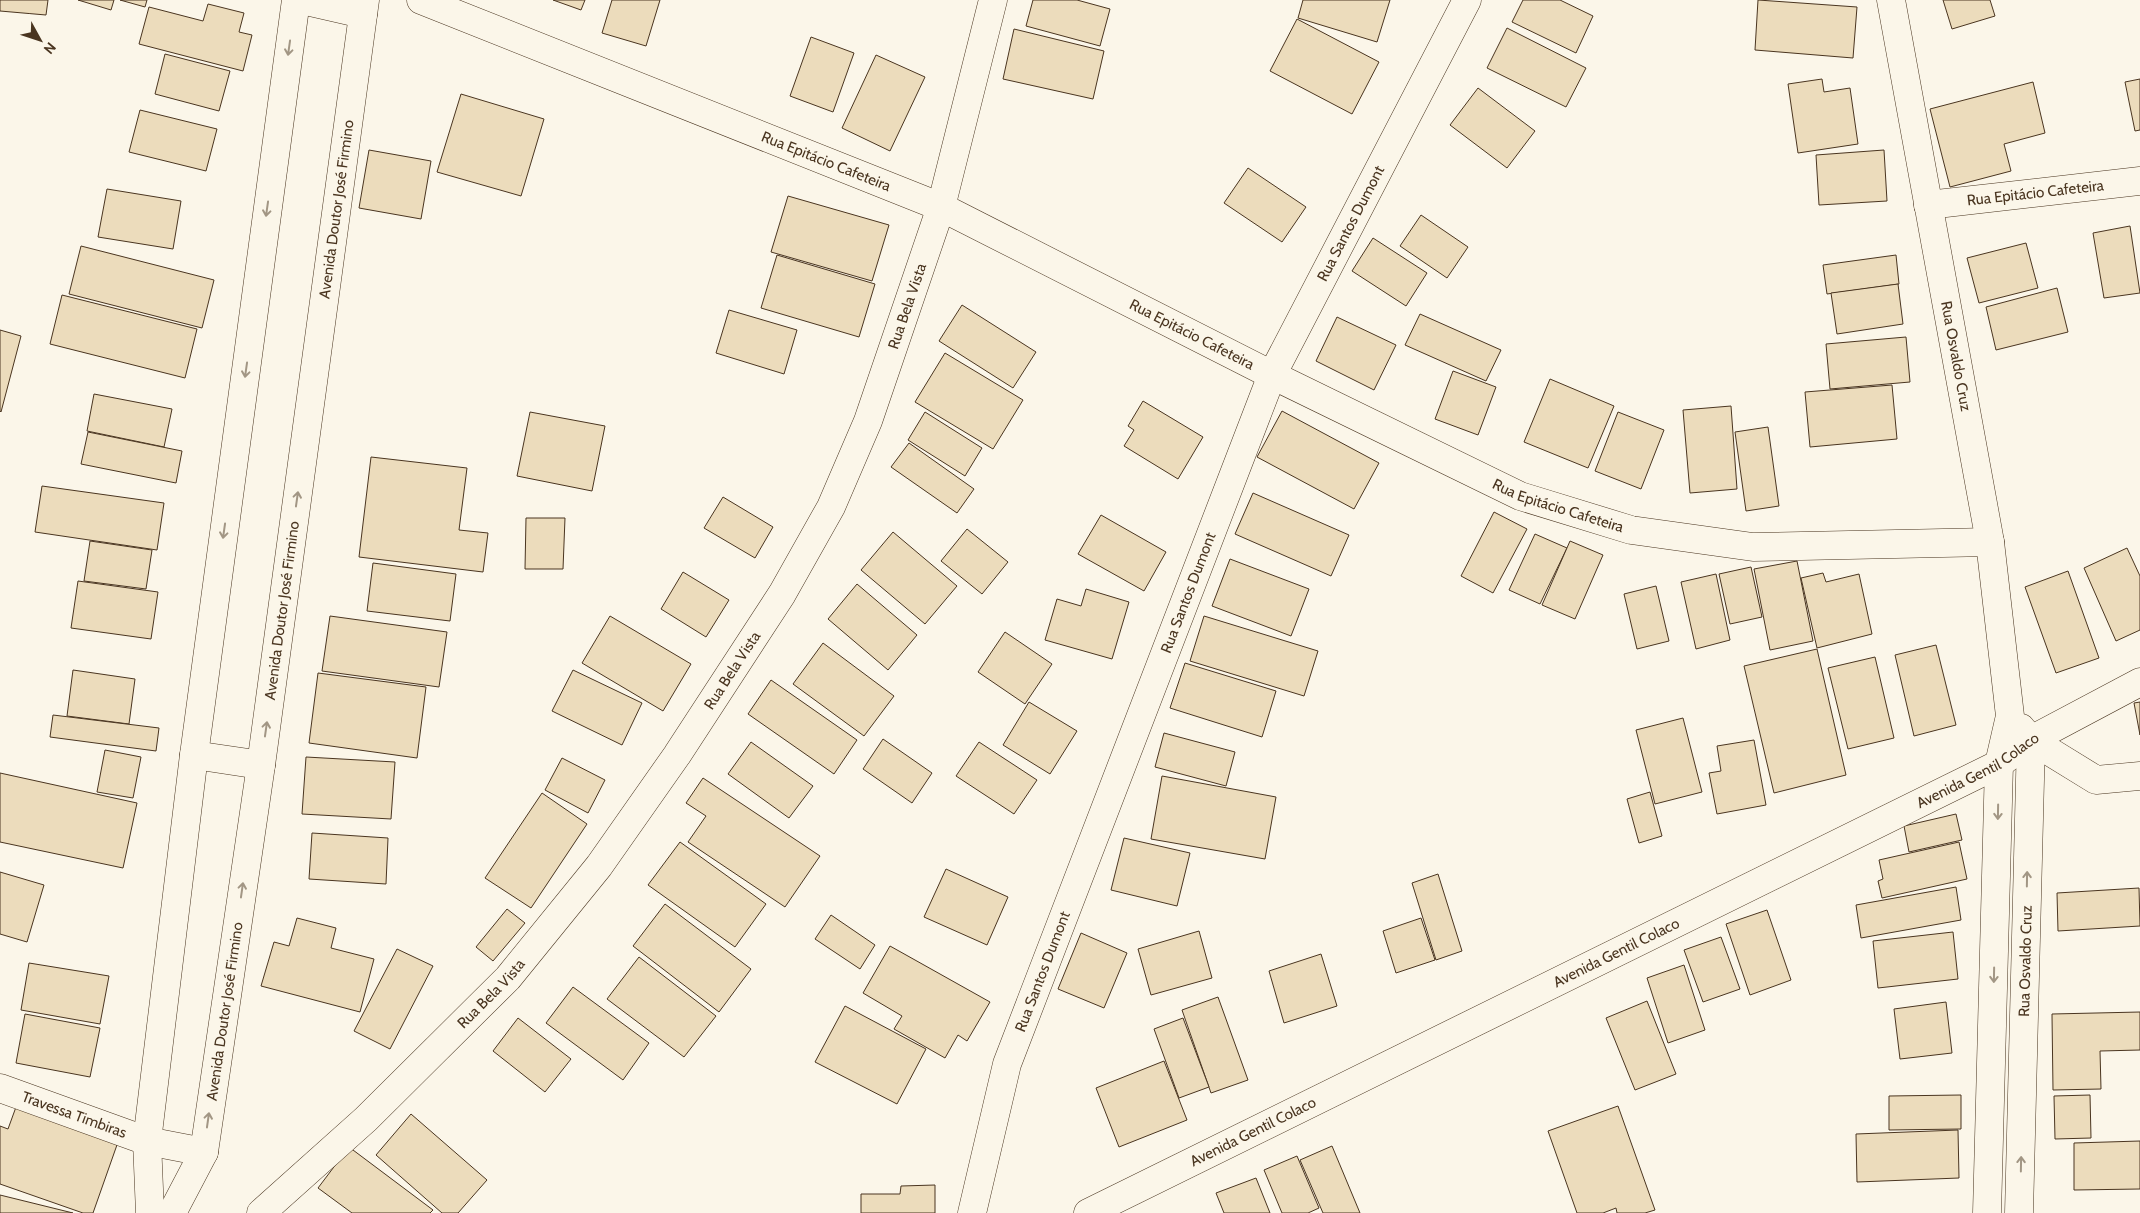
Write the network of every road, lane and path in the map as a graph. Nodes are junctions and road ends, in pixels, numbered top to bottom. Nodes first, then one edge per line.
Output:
1 (296, 0) edge
2 (302, 0) edge
3 (421, 0) edge
4 (992, 0) edge
5 (1467, 0) edge
6 (1891, 0) edge
7 (364, 7) edge
8 (2140, 181) edge
9 (1928, 205) junction
10 (941, 207) junction
11 (1272, 375) junction
12 (1990, 542) junction
13 (2140, 682) edge
14 (2010, 716) junction
15 (2030, 740) junction
16 (194, 755) junction
17 (1999, 764) junction
18 (261, 765) junction
19 (2140, 776) edge
20 (0, 1088) edge
21 (147, 1141) junction
22 (204, 1152) junction
23 (150, 1213) edge
24 (172, 1213) edge
25 (261, 1213) edge
26 (972, 1213) edge
27 (1088, 1213) edge
28 (1987, 1213) edge
29 (2019, 1213) edge

1 -> 16 street
2 - 7 street
3 - 10 street, Rua Epitácio Cafeteira
4 - 10 street, Rua Bela Vista
5 - 11 street, Rua Santos Dumont
6 - 9 street, Rua Osvaldo Cruz
18 -> 7 street, Avenida Doutor José Firmino
8 - 9 street, Rua Epitácio Cafeteira
9 - 12 street, Rua Osvaldo Cruz
10 - 11 street, Rua Epitácio Cafeteira
10 - 25 street, Rua Bela Vista
11 - 12 street, Rua Epitácio Cafeteira
11 - 26 street, Rua Santos Dumont
12 - 14 street, Rua Osvaldo Cruz
13 - 15 street, Avenida Gentil Colaco
14 - 15 street
14 - 17 street, Rua Osvaldo Cruz
15 - 17 street, Avenida Gentil Colaco
15 - 19 street
29 -> 15 street, Rua Osvaldo Cruz
16 - 18 street
16 - 21 street
17 - 27 street, Avenida Gentil Colaco
17 -> 28 street, Rua Osvaldo Cruz
22 -> 18 street, Avenida Doutor José Firmino
20 - 21 street, Travessa Timbiras
21 - 22 street, Travessa Timbiras
21 - 23 street
22 - 24 street, Avenida Doutor José Firmino

